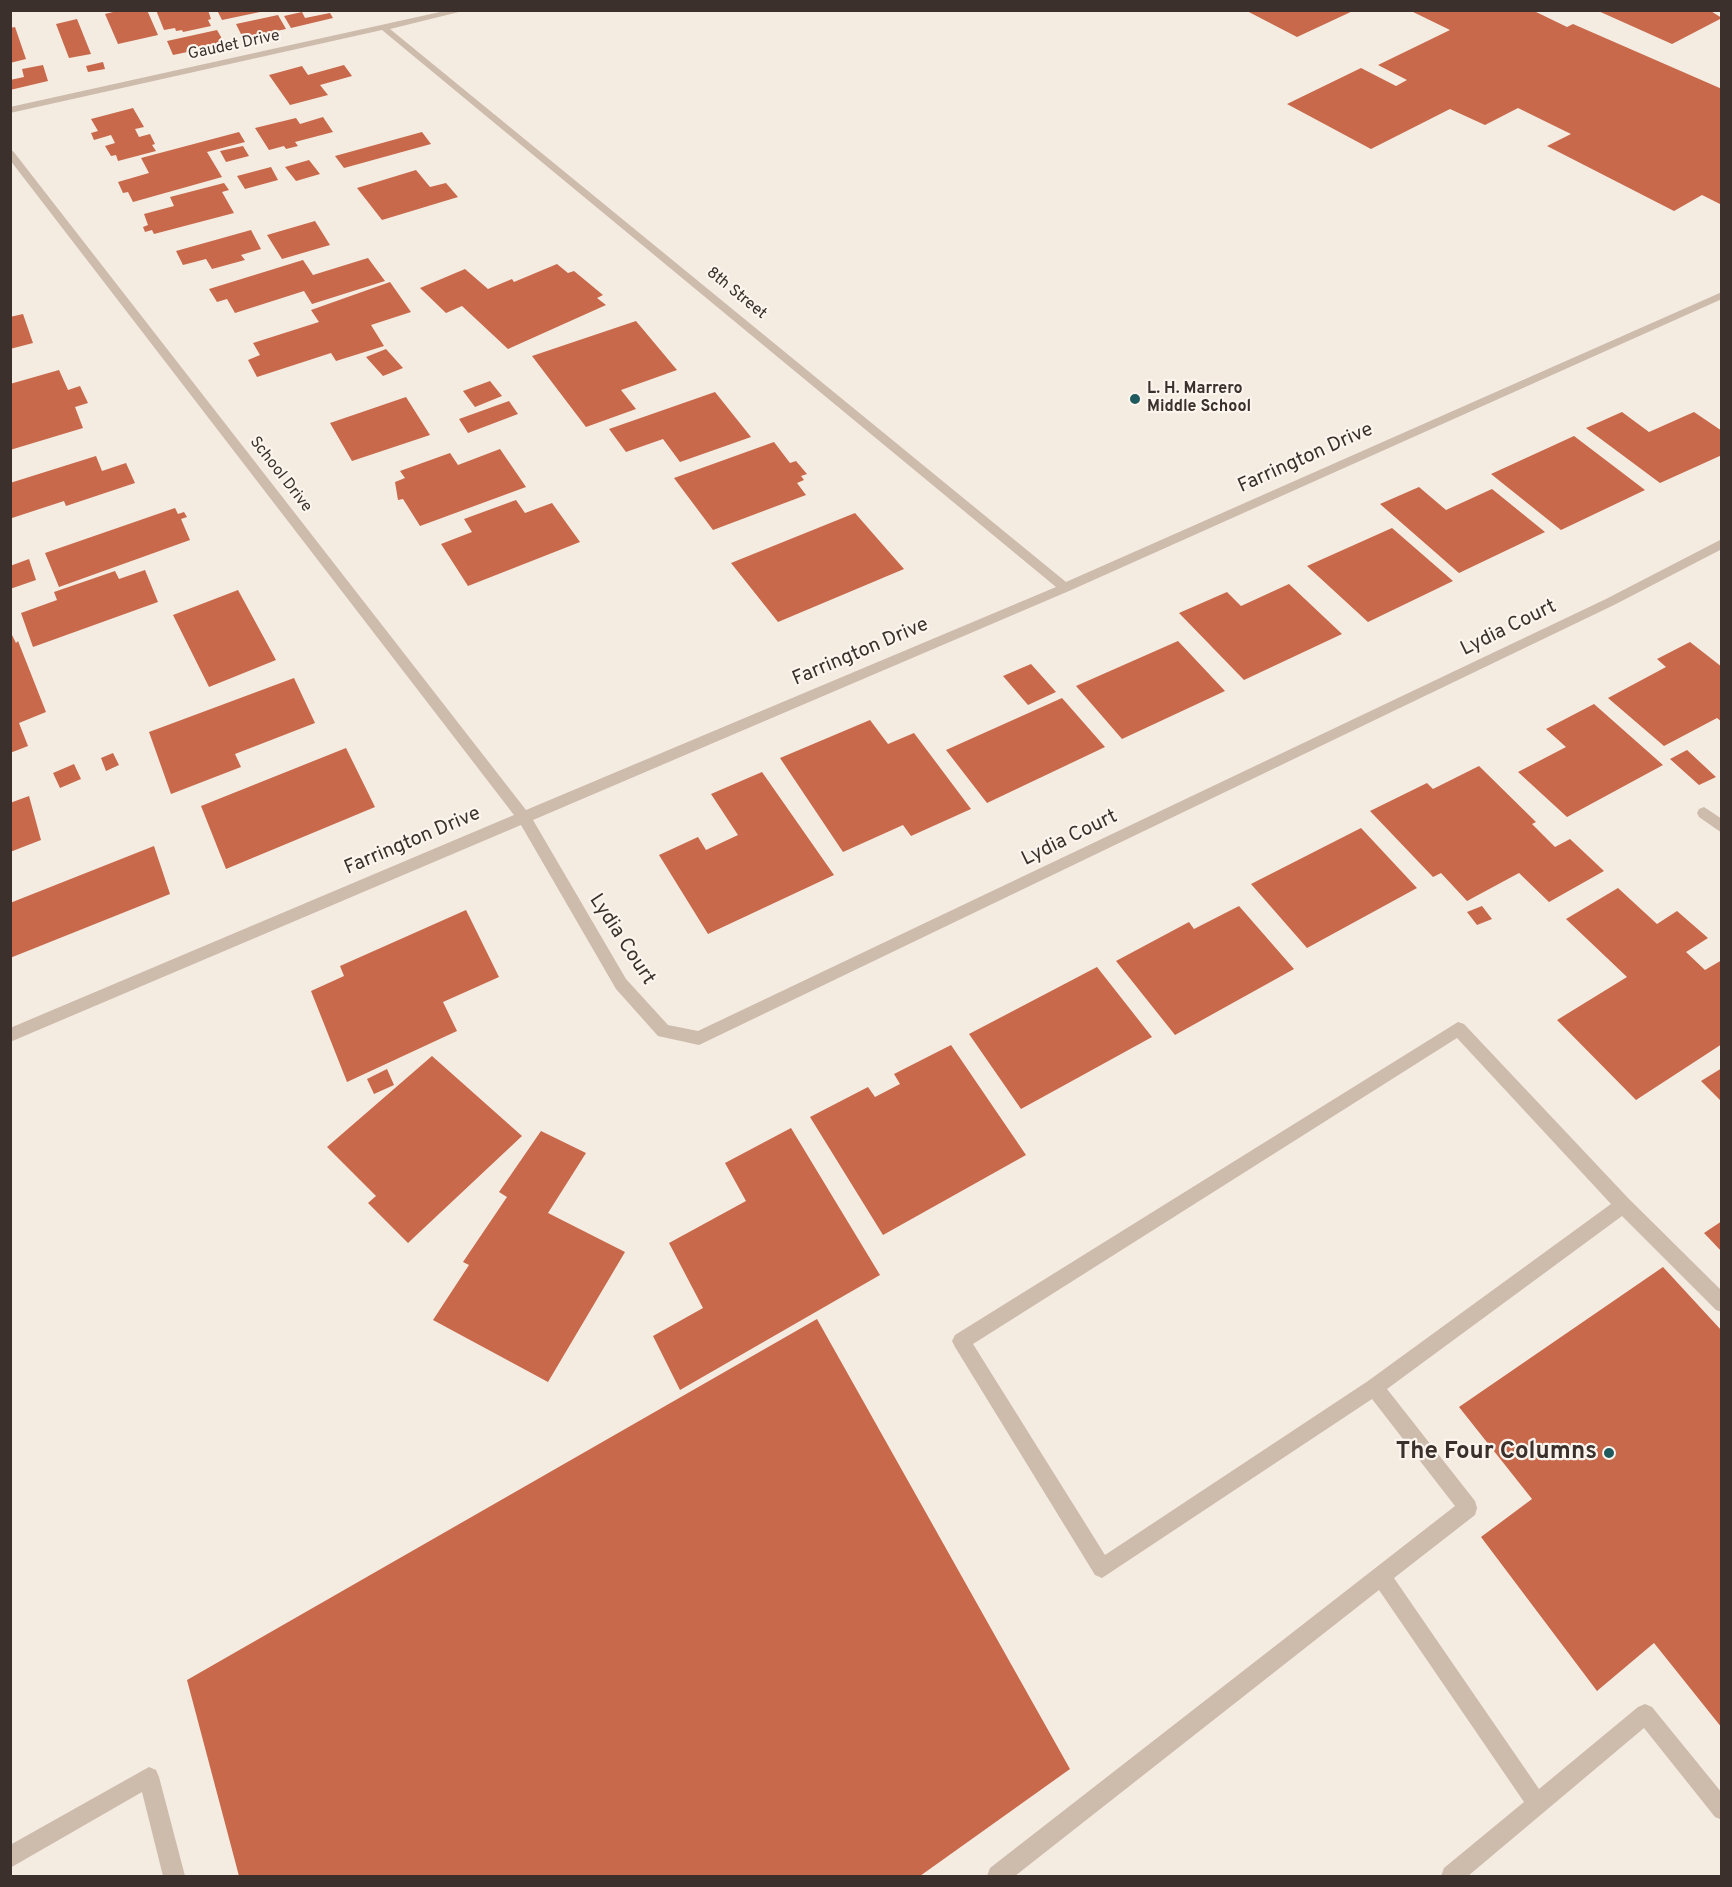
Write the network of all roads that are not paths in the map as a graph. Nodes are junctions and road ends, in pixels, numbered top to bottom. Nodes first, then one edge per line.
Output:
1 (463, 10) edge
2 (384, 28) junction
3 (10, 110) edge
4 (10, 153) edge
5 (1722, 295) edge
6 (1722, 543) edge
7 (1065, 588) junction
8 (1704, 813) dead end
9 (523, 816) junction
10 (1722, 827) edge
11 (10, 1035) edge
12 (1623, 1205) junction
13 (1722, 1304) edge
14 (1374, 1387) junction
15 (1381, 1577) junction
16 (1538, 1805) junction
17 (1722, 1810) edge
18 (10, 1857) edge
19 (174, 1876) edge
20 (998, 1876) edge
21 (1452, 1876) edge

1 - 2 street, Gaudet Drive
2 - 3 street, Gaudet Drive
2 - 7 street, 8th Street
4 - 9 street, School Drive
5 - 7 street, Farrington Drive
6 - 9 street, Lydia Court
7 - 9 street, Farrington Drive
8 - 10 street
9 - 11 street, Farrington Drive
12 - 13 street
12 - 14 street
12 - 14 street
14 - 15 street
15 - 16 street
15 - 20 street
16 - 17 street
16 - 21 street
18 - 19 street

